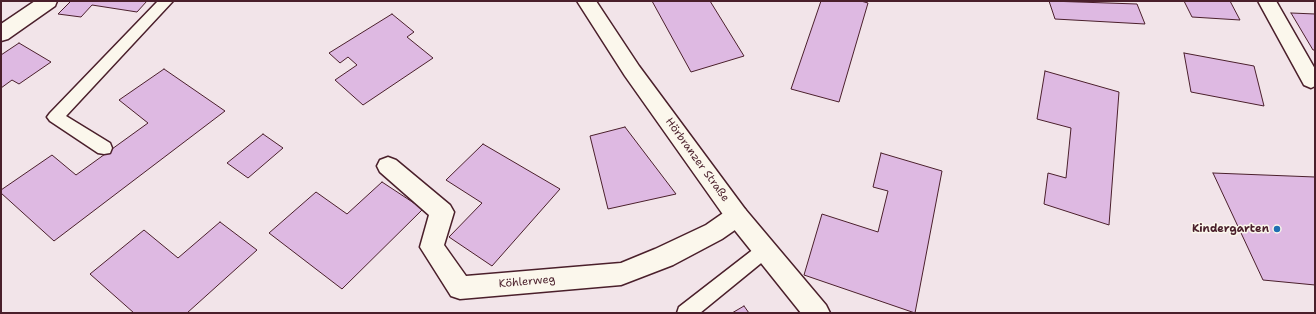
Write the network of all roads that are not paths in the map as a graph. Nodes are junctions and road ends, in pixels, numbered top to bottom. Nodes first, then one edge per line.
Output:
1 (48, 1) edge
2 (166, 1) edge
3 (586, 1) edge
4 (1267, 1) edge
5 (1, 34) edge
6 (1311, 80) dead end
7 (104, 148) dead end
8 (388, 166) dead end
9 (737, 216) junction
10 (765, 250) junction
11 (686, 313) edge
12 (817, 313) edge

1 - 5 street
2 - 7 lane
3 - 9 street, Hörbranzer Straße
4 - 6 street
8 - 9 street, Köhlerweg
9 - 10 street, Hörbranzer Straße
10 - 11 lane
10 - 12 street, Hörbranzer Straße

